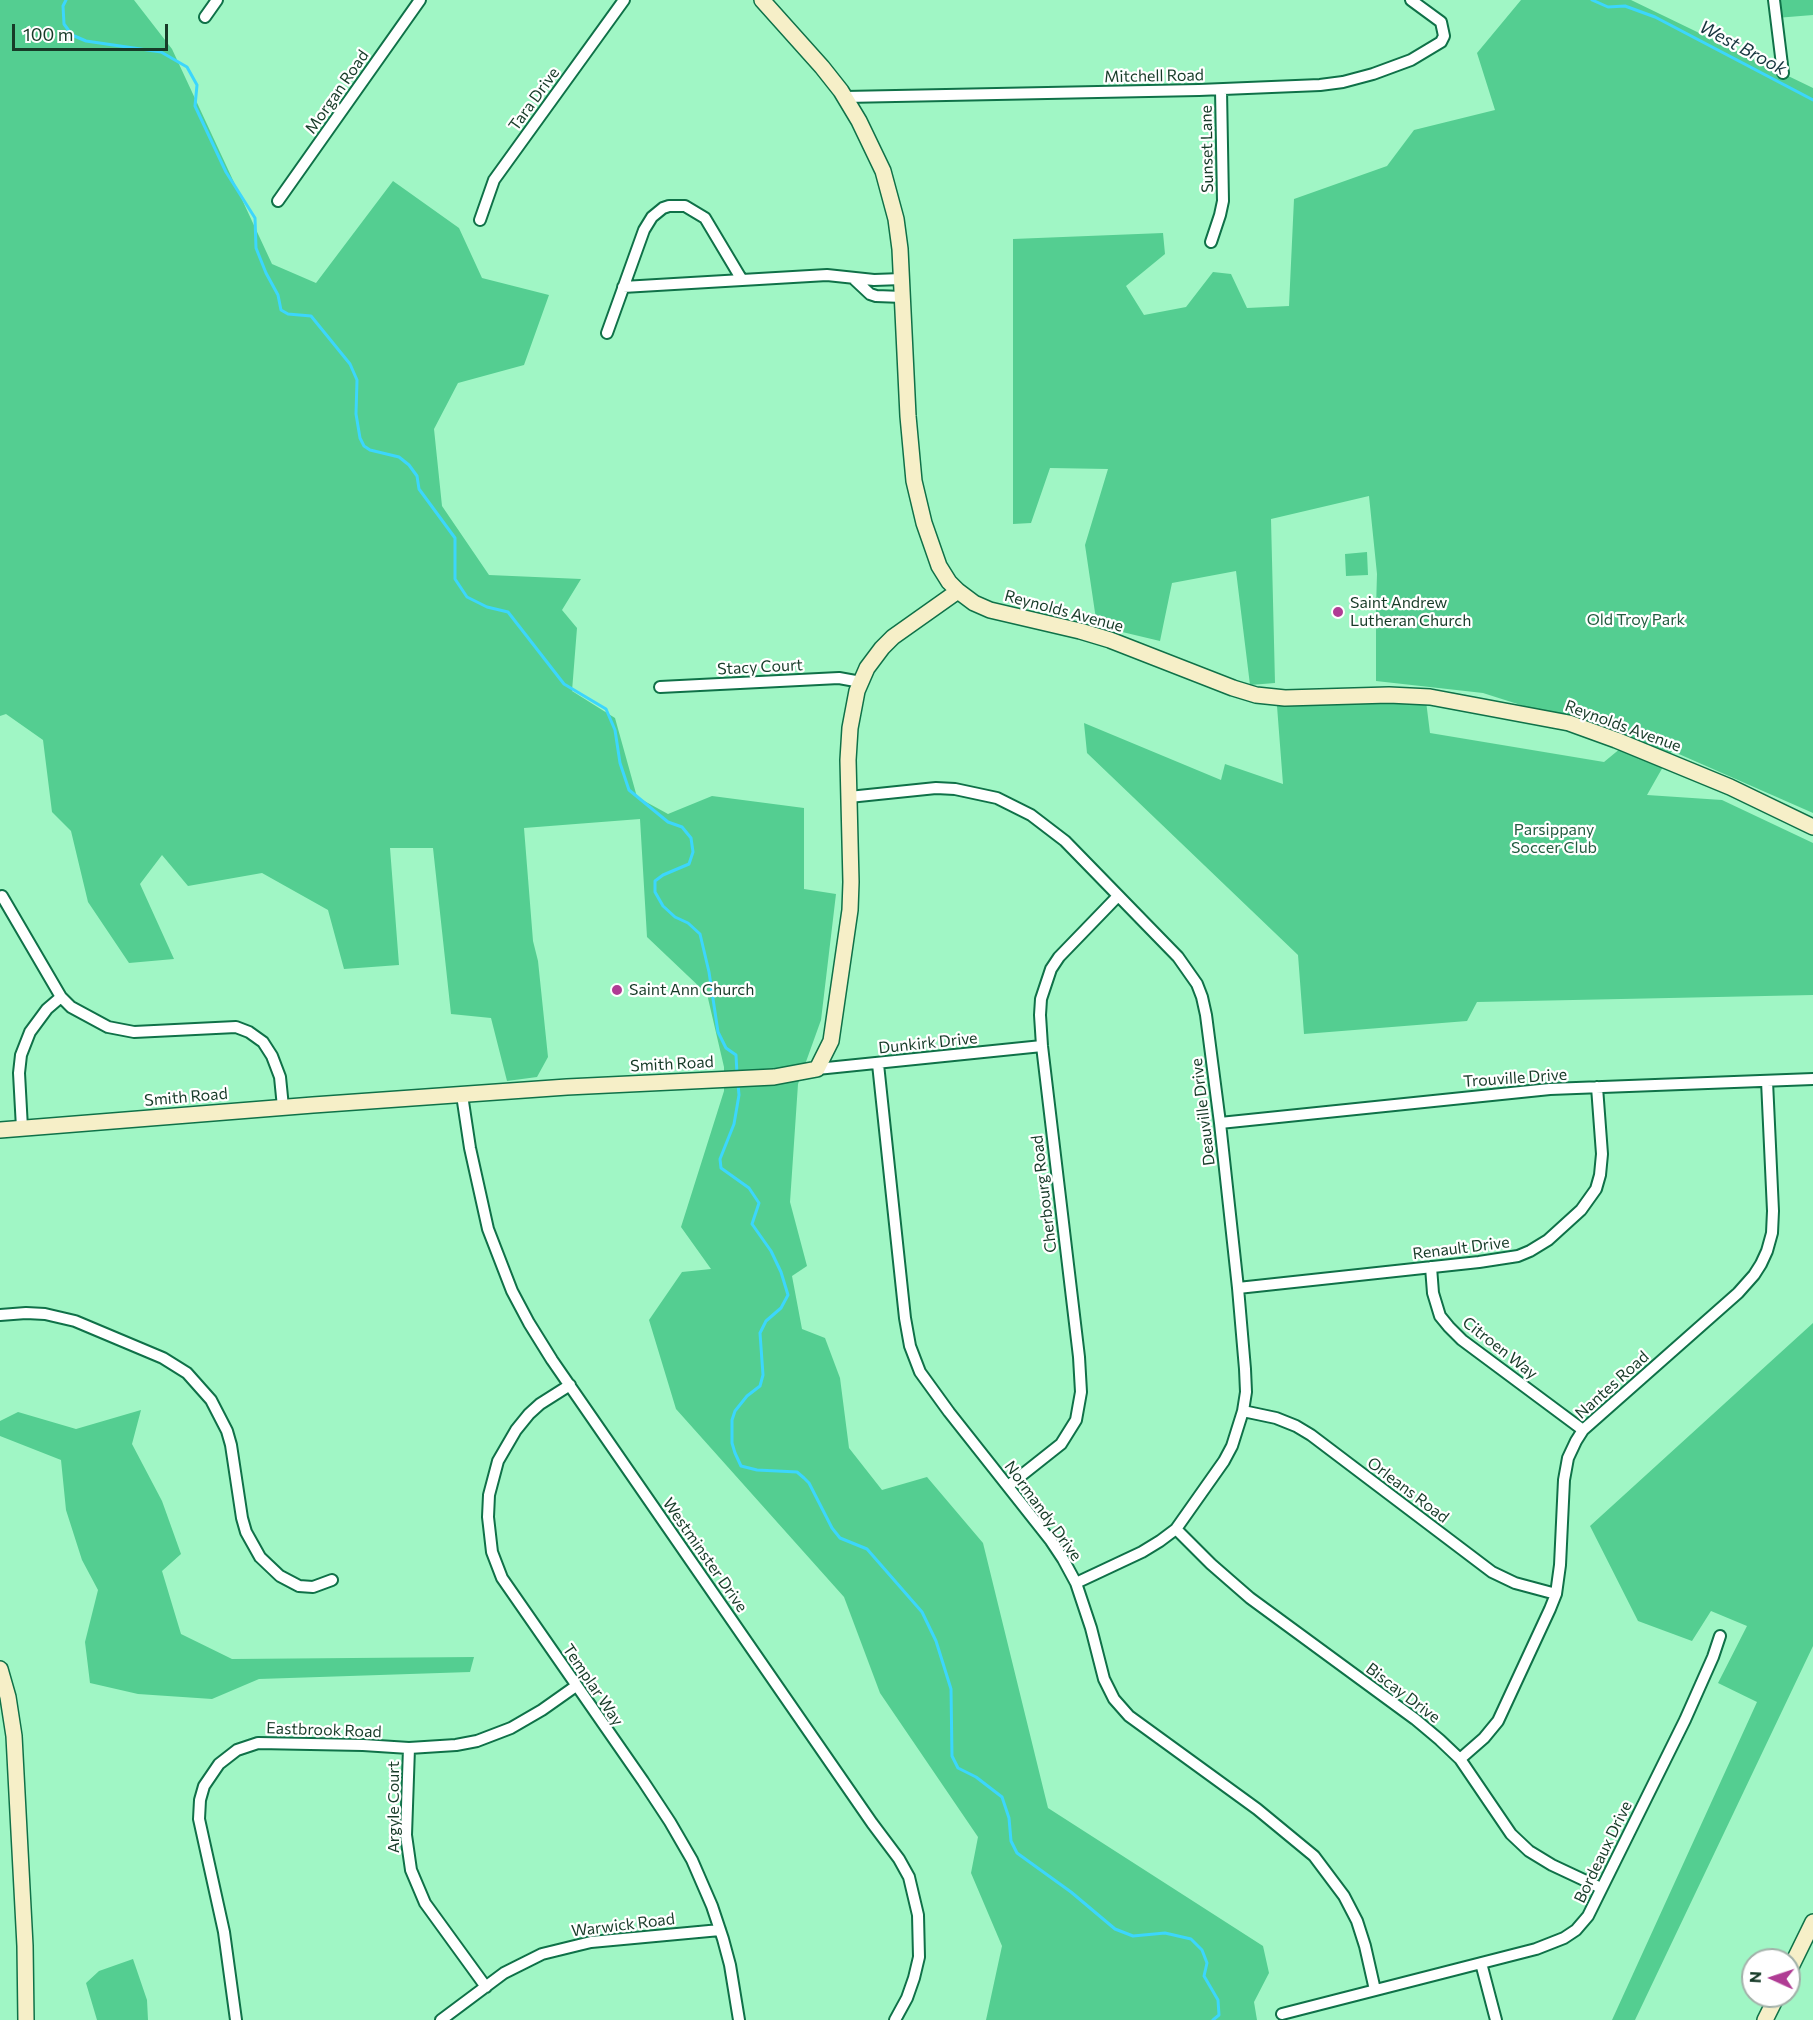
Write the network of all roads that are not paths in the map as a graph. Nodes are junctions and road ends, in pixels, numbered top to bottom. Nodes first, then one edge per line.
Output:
1 (217, 0) edge
2 (420, 0) edge
3 (624, 0) edge
4 (762, 0) edge
5 (1411, 0) edge
6 (1774, 0) edge
7 (205, 17) dead end
8 (1784, 73) dead end
9 (1221, 90) junction
10 (845, 97) junction
11 (278, 201) dead end
12 (480, 220) dead end
13 (1210, 242) dead end
14 (854, 279) junction
15 (902, 279) junction
16 (742, 280) junction
17 (623, 287) junction
18 (903, 297) junction
19 (607, 333) dead end
20 (958, 591) junction
21 (861, 682) junction
22 (660, 687) dead end
23 (849, 797) junction
24 (1813, 827) edge
25 (2, 896) dead end
26 (1118, 896) junction
27 (61, 997) junction
28 (1042, 1046) junction
29 (878, 1064) junction
30 (817, 1069) junction
31 (1813, 1079) edge
32 (1767, 1081) junction
33 (1598, 1087) junction
34 (462, 1095) junction
35 (283, 1107) junction
36 (1220, 1123) junction
37 (22, 1128) junction
38 (0, 1130) edge
39 (1431, 1268) junction
40 (1238, 1287) junction
41 (0, 1315) edge
42 (570, 1385) junction
43 (1243, 1411) junction
44 (1583, 1430) junction
45 (1008, 1486) junction
46 (1176, 1529) junction
47 (332, 1580) dead end
48 (1076, 1583) junction
49 (1556, 1594) junction
50 (1720, 1636) dead end
51 (0, 1669) edge
52 (576, 1686) junction
53 (409, 1748) junction
54 (1460, 1759) junction
55 (1601, 1888) junction
56 (1813, 1922) edge
57 (720, 1930) junction
58 (1800, 1948) edge
59 (1481, 1963) junction
60 (486, 1987) junction
61 (1375, 1990) junction
62 (1282, 2014) dead end
63 (26, 2020) edge
64 (236, 2020) edge
65 (441, 2020) edge
66 (739, 2020) edge
67 (895, 2020) edge
68 (1496, 2020) edge

1 - 7 street
2 - 11 street, Morgan Road
3 - 12 street, Tara Drive
4 - 10 street, Reynolds Avenue
5 - 9 street, Mitchell Road
6 - 8 street
9 - 10 street, Mitchell Road
9 - 13 street, Sunset Lane
10 - 15 street, Reynolds Avenue
14 - 15 street
14 - 16 street
14 - 18 street
15 - 18 street, Reynolds Avenue
16 - 17 street
16 - 17 street
17 - 19 street
18 - 20 street, Reynolds Avenue
20 - 21 street
20 - 24 street, Reynolds Avenue
21 - 22 street, Stacy Court
21 - 23 street
23 - 26 street, Deauville Drive
23 - 30 street
25 - 27 street
26 - 28 street, Cherbourg Road
26 - 36 street, Deauville Drive
27 - 35 street
27 - 37 street
28 - 29 street, Dunkirk Drive
28 - 45 street, Cherbourg Road
29 - 30 street, Dunkirk Drive
29 - 45 street, Normandy Drive
30 - 34 street, Smith Road
31 - 32 street, Trouville Drive
32 - 33 street, Trouville Drive
32 - 44 street, Nantes Road
33 - 36 street, Trouville Drive
33 - 39 street, Renault Drive
34 - 35 street, Smith Road
34 - 42 street, Westminster Drive
35 - 37 street, Smith Road
36 - 40 street, Deauville Drive
37 - 38 street, Smith Road
39 - 40 street, Renault Drive
39 - 44 street, Citroen Way
40 - 43 street, Deauville Drive
41 - 47 street
42 - 52 street, Templar Way
42 - 67 street, Westminster Drive
43 - 46 street, Deauville Drive
43 - 49 street, Orleans Road
44 - 49 street, Nantes Road
45 - 48 street, Normandy Drive
46 - 48 street, Deauville Drive
46 - 54 street, Biscay Drive
48 - 61 street, Normandy Drive
49 - 54 street, Nantes Road
50 - 55 street, Bordeaux Drive
51 - 63 street
52 - 53 street, Eastbrook Road
52 - 57 street, Templar Way
53 - 60 street, Argyle Court
53 - 64 street, Eastbrook Road
54 - 55 street, Biscay Drive
55 - 59 street, Bordeaux Drive
56 - 58 street
57 - 60 street, Warwick Road
57 - 66 street, Templar Way
59 - 61 street, Bordeaux Drive
59 - 68 street
60 - 65 street, Warwick Road
61 - 62 street, Bordeaux Drive

